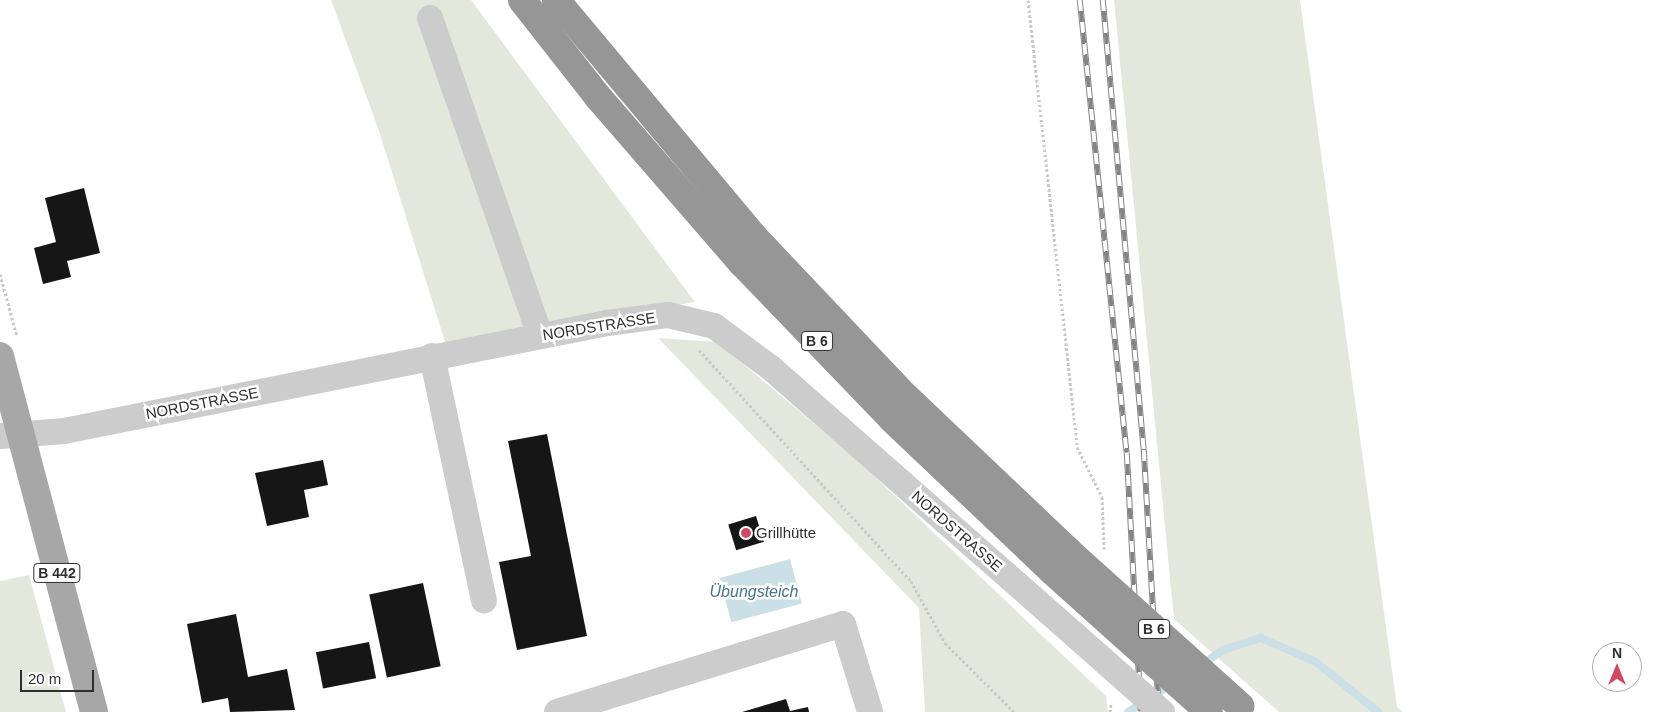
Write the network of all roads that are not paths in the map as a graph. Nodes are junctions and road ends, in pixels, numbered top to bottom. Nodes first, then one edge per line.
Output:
1 (522, 0) edge
2 (556, 0) edge
3 (430, 18) dead end
4 (540, 336) junction
5 (0, 356) edge
6 (432, 356) junction
7 (10, 435) edge
8 (1059, 561) junction
9 (484, 601) dead end
10 (1244, 709) edge
11 (94, 712) edge
12 (557, 712) edge
13 (870, 712) edge
14 (1162, 712) edge
15 (1210, 712) edge

1 - 8 highway, B 6
2 - 8 highway, B 6
3 - 4 street
4 - 6 street, NORDSTRASSE
4 - 14 street, NORDSTRASSE, bridge
5 - 7 main road, B 442
6 - 7 street, NORDSTRASSE
6 - 9 street
7 - 11 main road, B 442
8 - 10 highway, B 6, bridge
8 - 15 highway, B 6, bridge
12 - 13 street

